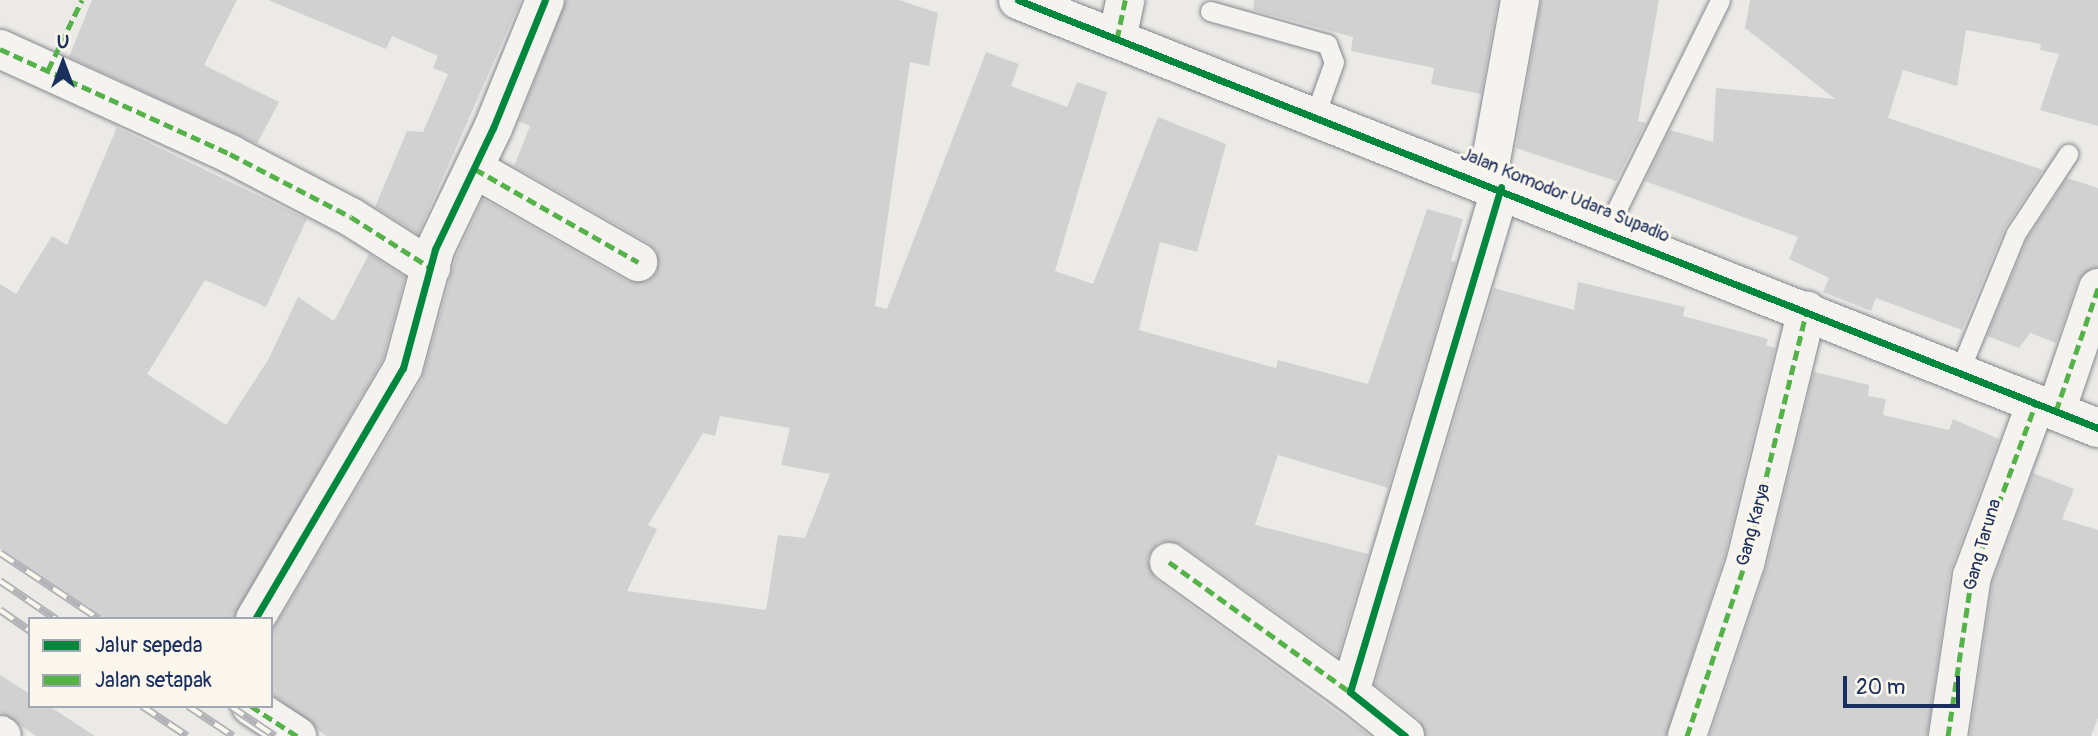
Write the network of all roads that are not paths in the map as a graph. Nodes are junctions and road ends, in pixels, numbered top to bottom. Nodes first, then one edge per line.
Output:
1 (545, 0) edge
2 (1018, 0) edge
3 (1125, 0) edge
4 (1520, 0) edge
5 (1720, 0) edge
6 (1210, 11) dead end
7 (1117, 38) junction
8 (0, 49) edge
9 (1315, 115) junction
10 (2068, 154) dead end
11 (475, 169) junction
12 (1494, 185) junction
13 (1607, 229) junction
14 (638, 262) dead end
15 (431, 268) junction
16 (2098, 288) edge
17 (1807, 310) junction
18 (1959, 372) junction
19 (2046, 407) junction
20 (2098, 428) edge
21 (1169, 562) dead end
22 (256, 617) edge
23 (1350, 692) junction
24 (254, 708) edge
25 (297, 736) edge
26 (1405, 736) edge
27 (1687, 736) edge
28 (1948, 736) edge

1 - 11 street
2 - 7 street, Jalan Komodor Udara Supadio
3 - 7 street
4 - 12 street
5 - 13 lane
6 - 9 lane
7 - 9 street, Jalan Komodor Udara Supadio
8 - 15 street
9 - 12 street, Jalan Komodor Udara Supadio
10 - 18 lane
11 - 14 street
11 - 15 street
12 - 13 street, Jalan Komodor Udara Supadio
12 - 23 street
13 - 17 street, Jalan Komodor Udara Supadio
15 - 22 street
16 - 19 street, Gang Taruna
17 - 18 street, Jalan Komodor Udara Supadio
17 - 27 street, Gang Karya
18 - 19 street, Jalan Komodor Udara Supadio
19 - 20 street, Jalan Komodor Udara Supadio
19 - 28 street, Gang Taruna
21 - 23 street
23 - 26 street
24 - 25 street

